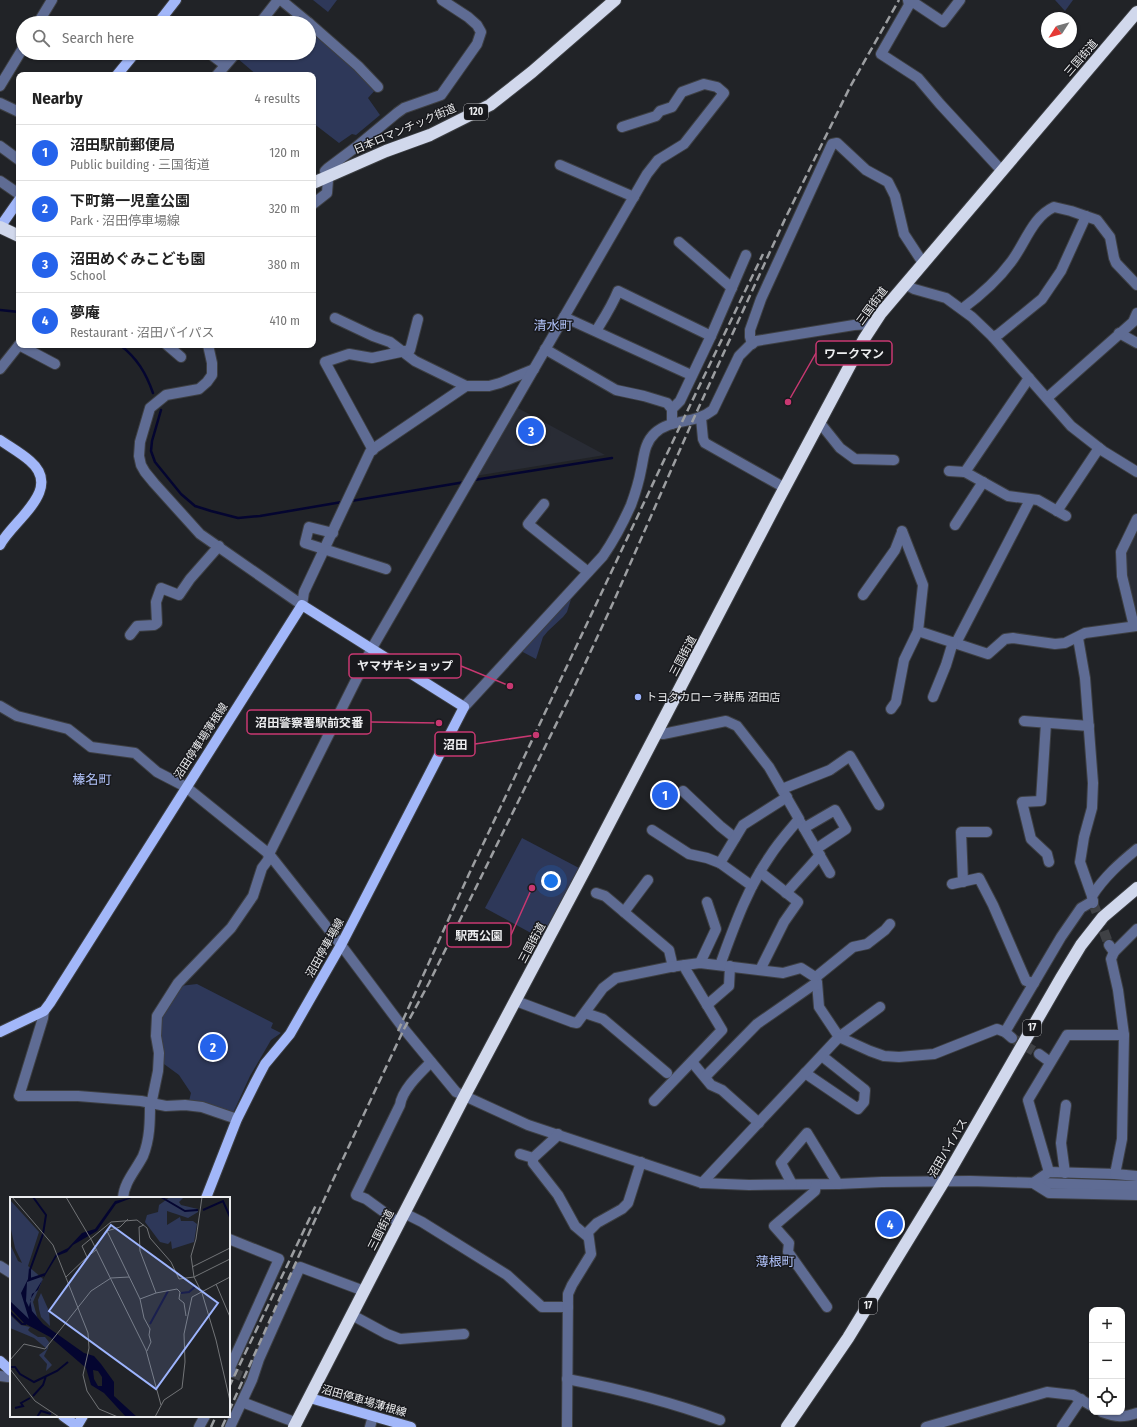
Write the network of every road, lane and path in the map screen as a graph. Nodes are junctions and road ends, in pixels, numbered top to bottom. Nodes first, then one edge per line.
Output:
1 (52, 0) edge
2 (176, 0) edge
3 (280, 0) edge
4 (442, 0) edge
5 (615, 0) edge
6 (909, 0) edge
7 (960, 0) edge
8 (1137, 12) edge
9 (42, 16) edge
10 (166, 16) edge
11 (266, 16) edge
12 (300, 16) edge
13 (316, 29) edge
14 (16, 60) edge
15 (129, 60) edge
16 (217, 60) edge
17 (229, 60) edge
18 (224, 65) junction
19 (119, 72) edge
20 (219, 72) edge
21 (0, 86) edge
22 (378, 87) dead end
23 (0, 103) edge
24 (16, 111) edge
25 (622, 127) dead end
26 (0, 146) edge
27 (16, 158) edge
28 (560, 165) dead end
29 (1001, 170) junction
30 (326, 177) junction
31 (0, 181) edge
32 (316, 182) edge
33 (16, 192) edge
34 (634, 197) junction
35 (316, 202) edge
36 (16, 204) edge
37 (1086, 216) junction
38 (0, 227) edge
39 (16, 235) edge
40 (679, 242) dead end
41 (746, 255) dead end
42 (923, 263) junction
43 (905, 284) junction
44 (1137, 285) edge
45 (732, 288) junction
46 (962, 309) junction
47 (1137, 313) edge
48 (564, 317) junction
49 (335, 318) dead end
50 (418, 319) dead end
51 (874, 324) junction
52 (596, 331) junction
53 (1119, 333) junction
54 (711, 336) junction
55 (993, 337) junction
56 (1137, 343) edge
57 (752, 344) junction
58 (17, 348) edge
59 (25, 348) edge
60 (171, 348) edge
61 (209, 348) edge
62 (546, 349) junction
63 (405, 352) junction
64 (182, 357) dead end
65 (54, 364) dead end
66 (0, 369) edge
67 (534, 369) junction
68 (691, 375) junction
69 (1029, 378) junction
70 (466, 386) junction
71 (1048, 398) junction
72 (672, 409) junction
73 (701, 418) junction
74 (820, 423) junction
75 (672, 424) junction
76 (0, 440) edge
77 (1099, 448) junction
78 (373, 450) junction
79 (894, 460) dead end
80 (948, 471) dead end
81 (964, 472) junction
82 (1137, 472) edge
83 (983, 482) junction
84 (785, 488) junction
85 (1030, 500) junction
86 (544, 504) dead end
87 (1057, 511) junction
88 (1066, 516) dead end
89 (1137, 519) edge
90 (955, 525) dead end
91 (333, 533) junction
92 (0, 545) edge
93 (219, 546) junction
94 (325, 549) junction
95 (386, 569) dead end
96 (588, 572) junction
97 (863, 595) dead end
98 (302, 605) junction
99 (1136, 626) edge
100 (918, 631) junction
101 (130, 635) dead end
102 (1078, 638) junction
103 (954, 643) junction
104 (372, 648) junction
105 (933, 697) dead end
106 (0, 706) edge
107 (464, 707) junction
108 (891, 709) dead end
109 (1024, 721) dead end
110 (1046, 723) junction
111 (1089, 726) junction
112 (657, 733) junction
113 (186, 787) junction
114 (683, 792) dead end
115 (784, 793) junction
116 (879, 805) dead end
117 (801, 824) junction
118 (652, 830) dead end
119 (987, 832) dead end
120 (735, 838) junction
121 (1137, 849) edge
122 (818, 852) junction
123 (269, 854) junction
124 (1049, 862) dead end
125 (720, 863) junction
126 (760, 872) junction
127 (830, 873) dead end
128 (648, 880) dead end
129 (963, 882) junction
130 (952, 884) dead end
131 (752, 886) junction
132 (1137, 888) edge
133 (596, 893) dead end
134 (786, 893) junction
135 (1093, 900) junction
136 (707, 902) dead end
137 (624, 912) junction
138 (890, 924) dead end
139 (1137, 929) edge
140 (341, 945) junction
141 (700, 963) junction
142 (685, 965) junction
143 (674, 966) junction
144 (725, 966) junction
145 (760, 970) junction
146 (816, 981) junction
147 (1034, 983) junction
148 (516, 1001) junction
149 (707, 1005) junction
150 (880, 1007) dead end
151 (44, 1011) junction
152 (585, 1013) junction
153 (0, 1032) edge
154 (1124, 1035) junction
155 (839, 1037) junction
156 (1039, 1054) tunnel mouth
157 (822, 1056) junction
158 (430, 1062) junction
159 (692, 1062) junction
160 (1050, 1062) junction
161 (667, 1073) dead end
162 (805, 1073) junction
163 (705, 1077) junction
164 (464, 1096) junction
165 (654, 1101) dead end
166 (150, 1103) junction
167 (1066, 1105) dead end
168 (237, 1119) junction
169 (759, 1123) junction
170 (558, 1134) junction
171 (520, 1154) dead end
172 (533, 1158) junction
173 (641, 1162) junction
174 (1049, 1172) junction
175 (1064, 1173) junction
176 (1115, 1174) junction
177 (1137, 1176) edge
178 (944, 1181) junction
179 (702, 1183) junction
180 (1033, 1183) junction
181 (792, 1184) junction
182 (816, 1184) junction
183 (838, 1184) junction
184 (1137, 1186) edge
185 (1137, 1195) edge
186 (123, 1197) edge
187 (206, 1197) edge
188 (402, 1218) junction
189 (588, 1237) junction
190 (230, 1239) edge
191 (0, 1266) edge
192 (10, 1272) edge
193 (364, 1291) junction
194 (568, 1307) junction
195 (827, 1307) dead end
196 (352, 1315) junction
197 (464, 1334) dead end
198 (0, 1361) edge
199 (230, 1368) edge
200 (10, 1370) edge
201 (0, 1376) edge
202 (10, 1376) edge
203 (567, 1379) junction
204 (310, 1398) junction
205 (1081, 1399) junction
206 (242, 1402) junction
207 (1089, 1404) edge
208 (1137, 1413) edge
209 (1111, 1415) edge
210 (372, 1416) junction
211 (64, 1417) edge
212 (82, 1417) edge
213 (204, 1417) edge
214 (720, 1420) dead end
215 (295, 1425) edge
216 (77, 1427) edge
217 (199, 1427) edge
218 (230, 1427) edge
219 (370, 1427) edge
220 (411, 1427) edge
221 (567, 1427) edge
222 (787, 1427) edge
223 (926, 1427) edge
224 (1062, 1427) edge

1 - 9 street
2 - 10 main road
3 - 11 street
3 - 12 street
4 - 30 street
5 - 30 highway, 日本ロマンチック街道 / 120
6 - 7 street
6 - 29 street
8 - 29 highway, 三国街道
13 - 22 street
14 - 21 street
15 - 19 main road
16 - 18 street
17 - 18 street
18 - 20 street
23 - 24 street
25 - 34 street
26 - 27 street
28 - 34 street
29 - 42 highway, 三国街道
30 - 32 highway, 日本ロマンチック街道 / 120
30 - 35 street
31 - 33 street
34 - 48 street
36 - 38 main road
37 - 44 street
37 - 46 street
37 - 55 street
38 - 39 highway
40 - 45 street
41 - 45 street
42 - 43 highway, 三国街道
42 - 57 street
43 - 46 street
43 - 51 highway, 三国街道
45 - 54 street
46 - 55 street
47 - 53 street
48 - 52 street
48 - 62 street
49 - 63 street
50 - 63 street
51 - 57 street
51 - 74 highway, 三国街道
52 - 54 street
52 - 68 street
53 - 56 street
53 - 71 street
54 - 68 street
55 - 69 street
57 - 73 street
58 - 66 street
59 - 65 street
60 - 64 street
61 - 93 street
62 - 67 street
62 - 72 street
63 - 70 street
63 - 78 street
67 - 70 street
67 - 104 street
68 - 72 street
69 - 71 street
69 - 81 street
70 - 78 street
71 - 77 street
72 - 75 street
73 - 75 street
73 - 84 street
74 - 79 street
74 - 84 highway, 三国街道
75 - 96 street
76 - 92 main road
77 - 82 street
77 - 87 street
78 - 91 street
80 - 81 street
81 - 83 street
83 - 85 street
83 - 90 street
84 - 112 highway, 三国街道
85 - 87 street
85 - 103 street
86 - 96 street
87 - 88 street
89 - 99 street
91 - 94 street
91 - 94 street
93 - 98 street
93 - 101 street
94 - 95 street
94 - 98 street
96 - 107 street
97 - 100 street
98 - 104 main road
98 - 113 main road, 沼田停車場薄根線
99 - 102 street
100 - 103 street
100 - 108 street
102 - 103 street
102 - 111 street
103 - 105 street
104 - 107 main road
104 - 123 street
106 - 113 street
107 - 140 main road, 沼田停車場線
109 - 110 street
110 - 111 street
110 - 124 street
111 - 135 street
112 - 115 street
112 - 148 highway, 三国街道
113 - 123 street
113 - 151 main road, 沼田停車場薄根線
114 - 120 street
115 - 116 street
115 - 117 street
115 - 120 street
117 - 122 street
117 - 122 street
117 - 126 street
118 - 125 street
119 - 129 street
120 - 125 street
121 - 135 street
122 - 127 street
122 - 134 street
123 - 140 street
123 - 166 street
125 - 131 street
126 - 131 street
126 - 134 street
128 - 137 street
129 - 130 street
129 - 147 street
131 - 144 street
132 - 178 highway, 沼田バイパス / 17
133 - 137 street
134 - 145 street
135 - 147 street
136 - 141 street
137 - 143 street
138 - 146 street
139 - 154 street
140 - 158 street
140 - 168 main road, 沼田停車場線
141 - 142 street
141 - 144 street
142 - 143 street
142 - 149 street
143 - 152 street
144 - 145 street
144 - 149 street
145 - 146 street
146 - 155 street
146 - 163 street
147 - 155 street
148 - 152 street
148 - 164 highway, 三国街道
149 - 159 street
150 - 155 street
151 - 153 main road
151 - 166 street
152 - 161 street
154 - 160 street
154 - 176 street
155 - 157 street
156 - 160 street
157 - 162 street
157 - 162 street
158 - 164 street
158 - 188 street
159 - 163 street
159 - 165 street
160 - 174 street
162 - 169 street
163 - 169 street
164 - 170 street
164 - 188 highway, 三国街道
166 - 168 street
166 - 186 street
167 - 175 street
168 - 187 main road, 沼田停車場線
169 - 179 street
170 - 172 street
170 - 173 street
171 - 172 street
172 - 189 street
173 - 179 street
173 - 189 street
174 - 175 street
174 - 180 street
175 - 176 street
176 - 177 street
178 - 180 street
178 - 183 street
178 - 222 highway, 沼田バイパス / 17
179 - 181 street
180 - 184 street
180 - 185 street
181 - 182 street
181 - 183 street
182 - 183 street
182 - 195 street
188 - 193 highway, 三国街道
188 - 194 street
189 - 194 street
190 - 199 street
191 - 192 street
193 - 196 highway, 三国街道
193 - 206 street
194 - 203 street
196 - 197 street
196 - 204 highway, 三国街道
198 - 200 main road
201 - 202 street
203 - 214 street
203 - 221 street
204 - 210 main road, 沼田停車場薄根線
204 - 215 highway, 三国街道
205 - 207 street
205 - 223 street
205 - 224 street
206 - 215 street
206 - 218 street
208 - 209 street
210 - 219 street
210 - 220 main road, 沼田停車場薄根線
211 - 216 main road
212 - 216 main road
213 - 217 street

